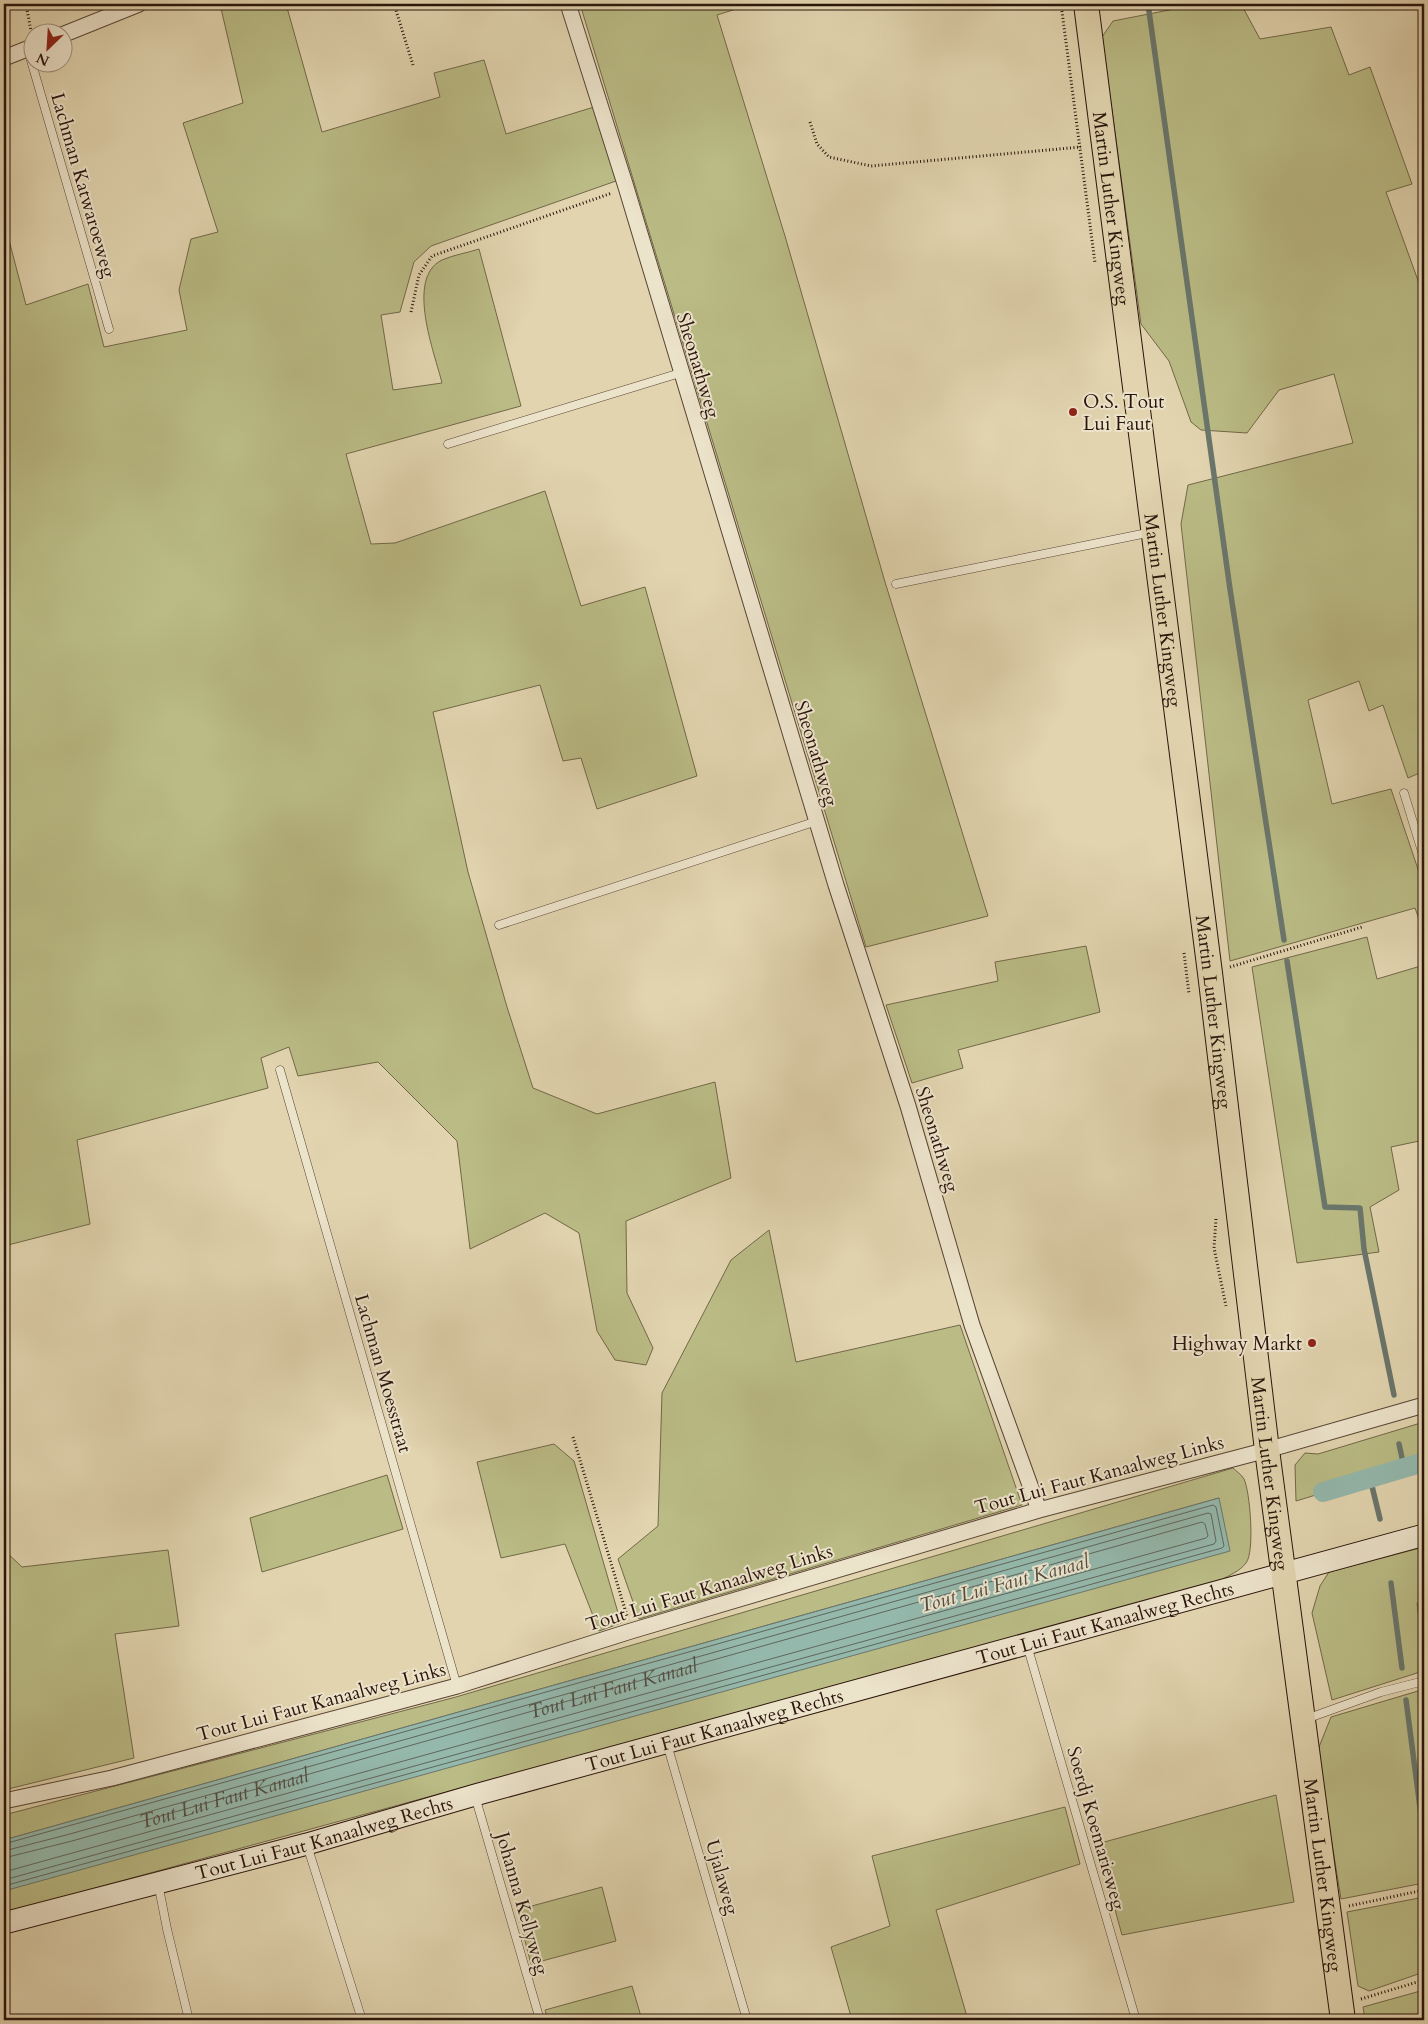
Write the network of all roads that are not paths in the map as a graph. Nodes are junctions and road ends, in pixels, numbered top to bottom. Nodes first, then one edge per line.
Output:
1 (139, 4) edge
2 (568, 4) edge
3 (1086, 4) edge
4 (72, 31) edge
5 (22, 49) edge
6 (4, 58) edge
7 (38, 72) edge
8 (109, 329) dead end
9 (680, 373) junction
10 (448, 444) dead end
11 (1154, 532) junction
12 (896, 584) dead end
13 (1404, 793) dead end
14 (817, 821) junction
15 (1424, 858) edge
16 (499, 925) dead end
17 (280, 1070) dead end
18 (1424, 1405) edge
19 (1266, 1450) junction
20 (1039, 1510) junction
21 (1424, 1535) edge
22 (1283, 1574) junction
23 (1027, 1644) junction
24 (1424, 1681) edge
25 (458, 1686) junction
26 (1304, 1720) junction
27 (667, 1744) junction
28 (475, 1795) junction
29 (4, 1800) edge
30 (307, 1844) junction
31 (158, 1882) junction
32 (4, 1923) edge
33 (1342, 2012) edge
34 (189, 2020) edge
35 (362, 2020) edge
36 (540, 2020) edge
37 (747, 2020) edge
38 (1136, 2020) edge

1 - 4 street
2 - 9 street, Sheonathweg
3 - 11 main road, Martin Luther Kingweg
5 - 6 street
7 - 8 lane, Lachman Katwaroeweg
9 - 10 lane
9 - 14 street, Sheonathweg
11 - 12 lane
11 - 19 main road, Martin Luther Kingweg
13 - 15 lane
14 - 16 lane
14 - 20 street, Sheonathweg
17 - 25 lane, Lachman Moesstraat
18 - 19 street, Tout Lui Faut Kanaalweg Links
19 - 20 street, Tout Lui Faut Kanaalweg Links
19 - 22 main road, Martin Luther Kingweg
20 - 25 street, Tout Lui Faut Kanaalweg Links
21 - 22 street, Tout Lui Faut Kanaalweg Rechts
22 - 23 street, Tout Lui Faut Kanaalweg Rechts
22 - 26 main road, Martin Luther Kingweg
23 - 27 street, Tout Lui Faut Kanaalweg Rechts
23 - 38 lane, Soerdj Koemarieweg
24 - 26 lane
25 - 29 street, Tout Lui Faut Kanaalweg Links
26 - 33 main road, Martin Luther Kingweg
27 - 28 street, Tout Lui Faut Kanaalweg Rechts
27 - 37 lane, Ujalaweg
28 - 30 street, Tout Lui Faut Kanaalweg Rechts
28 - 36 lane, Johanna Kellyweg
30 - 31 street, Tout Lui Faut Kanaalweg Rechts
30 - 35 lane
31 - 32 street, Tout Lui Faut Kanaalweg Rechts
31 - 34 lane

